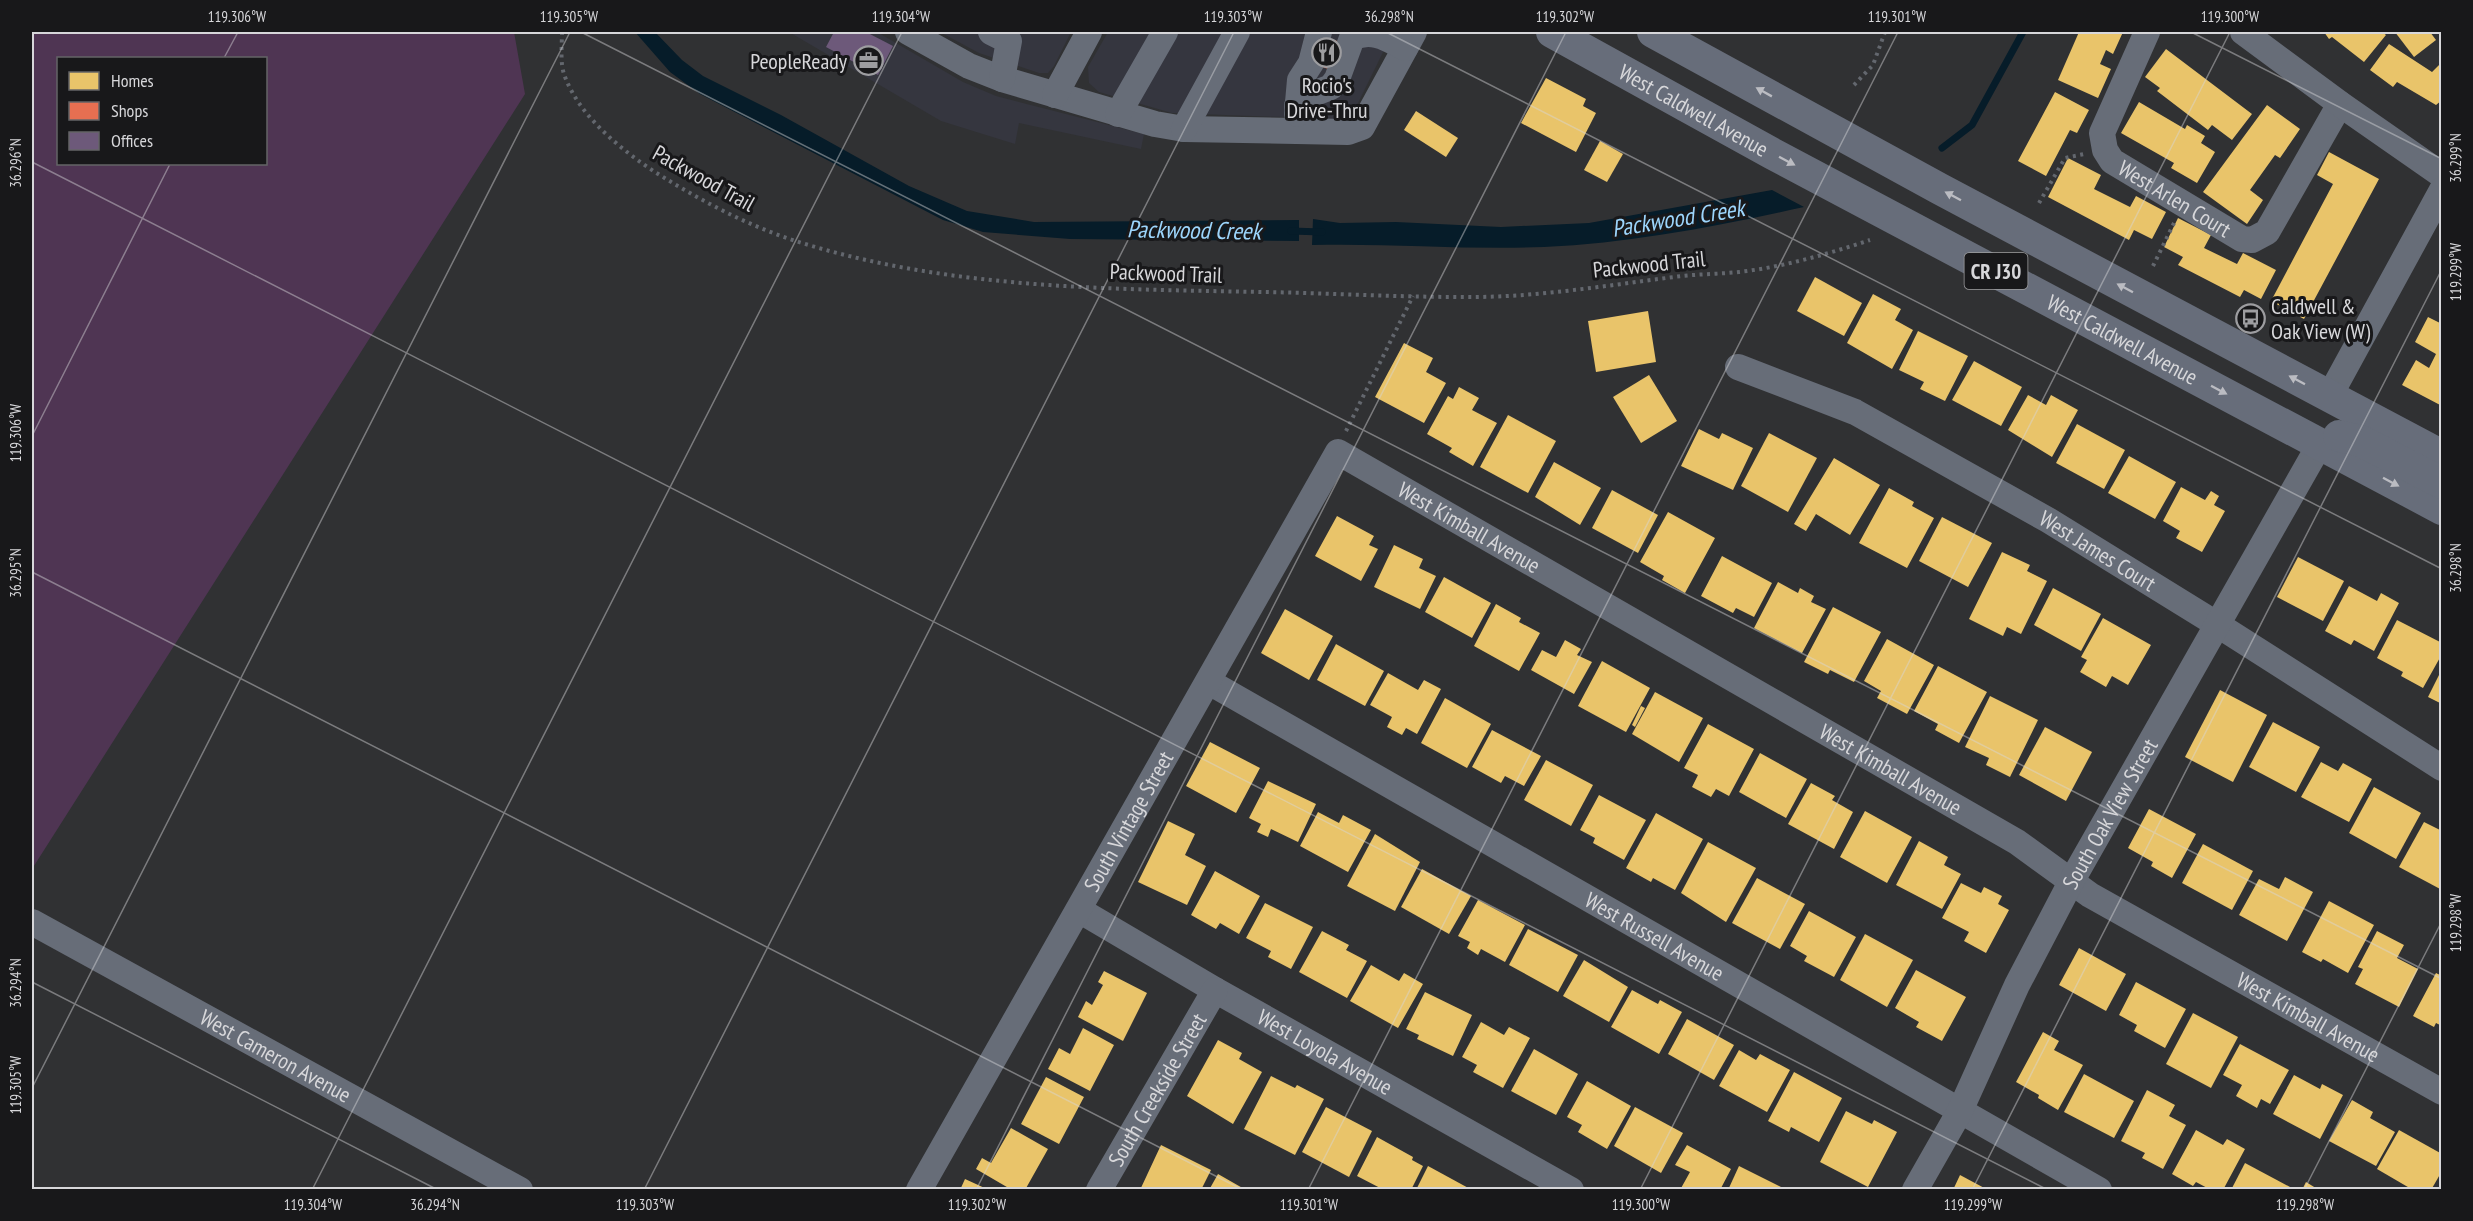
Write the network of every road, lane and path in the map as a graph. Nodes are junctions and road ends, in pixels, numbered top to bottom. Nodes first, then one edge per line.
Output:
1 (562, 32) edge
2 (908, 32) edge
3 (1089, 32) edge
4 (1165, 32) edge
5 (1237, 32) edge
6 (1319, 32) edge
7 (1552, 32) edge
8 (1653, 32) edge
9 (1885, 32) edge
10 (2147, 32) edge
11 (2242, 32) edge
12 (1381, 34) edge
13 (1004, 35) edge
14 (1409, 40) edge
15 (1002, 79) junction
16 (1854, 85) dead end
17 (1055, 95) junction
18 (2340, 104) junction
19 (1118, 114) junction
20 (1297, 118) junction
21 (1184, 129) junction
22 (2105, 150) junction
23 (2442, 175) edge
24 (2442, 190) edge
25 (2039, 203) dead end
26 (2184, 204) junction
27 (1870, 240) dead end
28 (2153, 266) dead end
29 (1413, 295) junction
30 (1738, 367) dead end
31 (2329, 397) junction
32 (2320, 444) junction
33 (1338, 452) junction
34 (2442, 456) edge
35 (2442, 483) edge
36 (2442, 509) edge
37 (2218, 625) junction
38 (1209, 682) junction
39 (2442, 768) edge
40 (2071, 882) junction
41 (1079, 910) junction
42 (32, 922) edge
43 (1215, 990) junction
44 (2442, 1092) edge
45 (1960, 1111) junction
46 (520, 1190) edge
47 (919, 1190) edge
48 (1099, 1190) edge
49 (1571, 1190) edge
50 (1915, 1190) edge
51 (2099, 1190) edge

1 - 29 path, Packwood Trail
2 - 15 street
3 - 17 street
4 - 19 street
5 - 21 street
6 - 20 street
7 -> 32 main road, West Caldwell Avenue / CR J30
31 -> 8 main road, West Caldwell Avenue / CR J30
9 - 16 path
10 - 22 street, West Arlen Court
11 - 18 street
12 - 14 street
12 - 20 street
13 - 15 street
14 - 20 street
15 - 17 street
17 - 19 street
18 - 23 street
18 - 26 street, West Arlen Court
19 - 21 street
20 - 21 street
22 - 25 path
22 - 26 street, West Arlen Court
24 - 31 street
26 - 28 path
27 - 29 path, Packwood Trail
29 - 33 path
30 - 37 street, West James Court
31 - 34 main road, West Caldwell Avenue / CR J30
32 - 35 main road
32 -> 36 main road, West Caldwell Avenue / CR J30
32 - 37 street, South Oak View Street
33 - 38 street, South Vintage Street
33 - 40 street, West Kimball Avenue
37 - 39 street, West James Court
37 - 40 street, South Oak View Street
38 - 41 street, South Vintage Street
38 - 45 street, West Russell Avenue
40 - 44 street, West Kimball Avenue
40 - 45 street, South Oak View Street
41 - 43 street, West Loyola Avenue
41 - 47 street, South Vintage Street
42 - 46 street, West Cameron Avenue
43 - 48 street, South Creekside Street
43 - 49 street, West Loyola Avenue
45 - 50 street, South Oak View Street
45 - 51 street, West Russell Avenue

